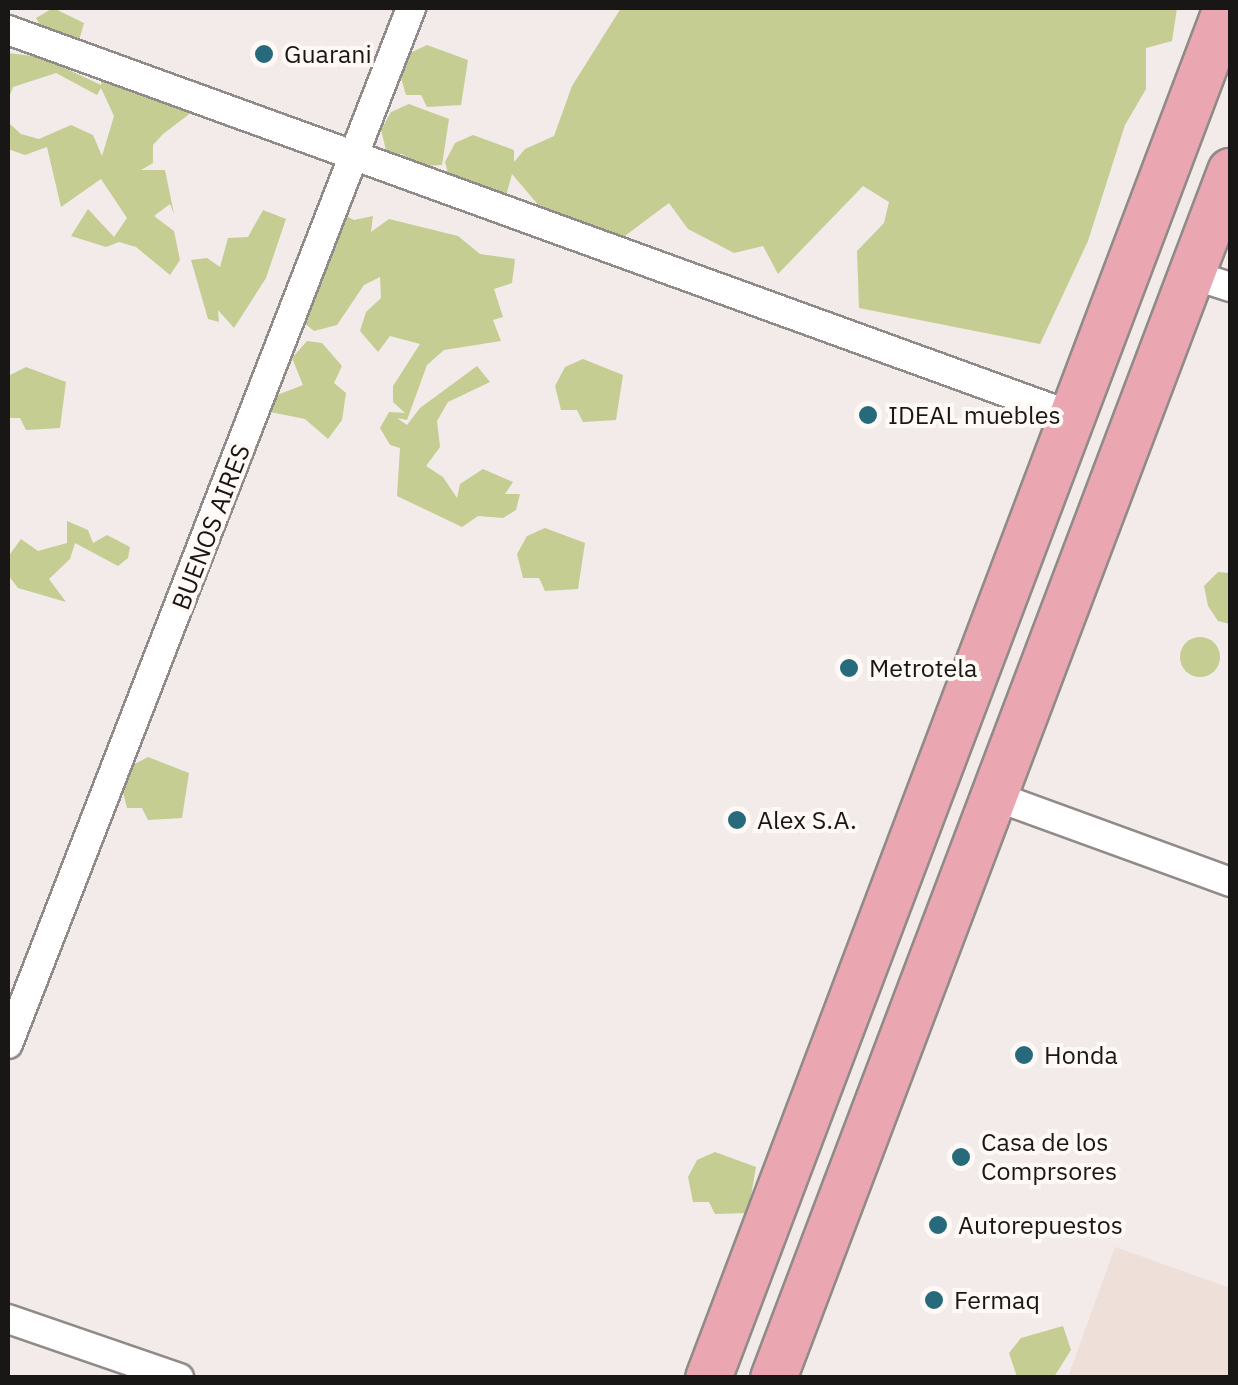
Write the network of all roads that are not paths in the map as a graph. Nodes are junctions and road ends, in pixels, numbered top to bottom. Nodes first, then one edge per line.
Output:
1 (11, 8) edge
2 (411, 8) edge
3 (1226, 8) edge
4 (8, 16) edge
5 (8, 30) edge
6 (357, 154) junction
7 (1230, 171) edge
8 (1210, 280) edge
9 (1076, 417) junction
10 (997, 797) junction
11 (1230, 882) edge
12 (8, 1044) edge
13 (8, 1319) edge
14 (180, 1378) edge
15 (708, 1378) edge
16 (773, 1378) edge

1 - 4 street
2 - 6 street, BUENOS AIRES
3 - 9 highway
5 - 6 street
6 - 9 street
6 - 12 street, BUENOS AIRES
7 - 8 highway
8 - 10 highway
9 - 15 highway
10 - 11 street
10 - 16 highway
13 - 14 street

